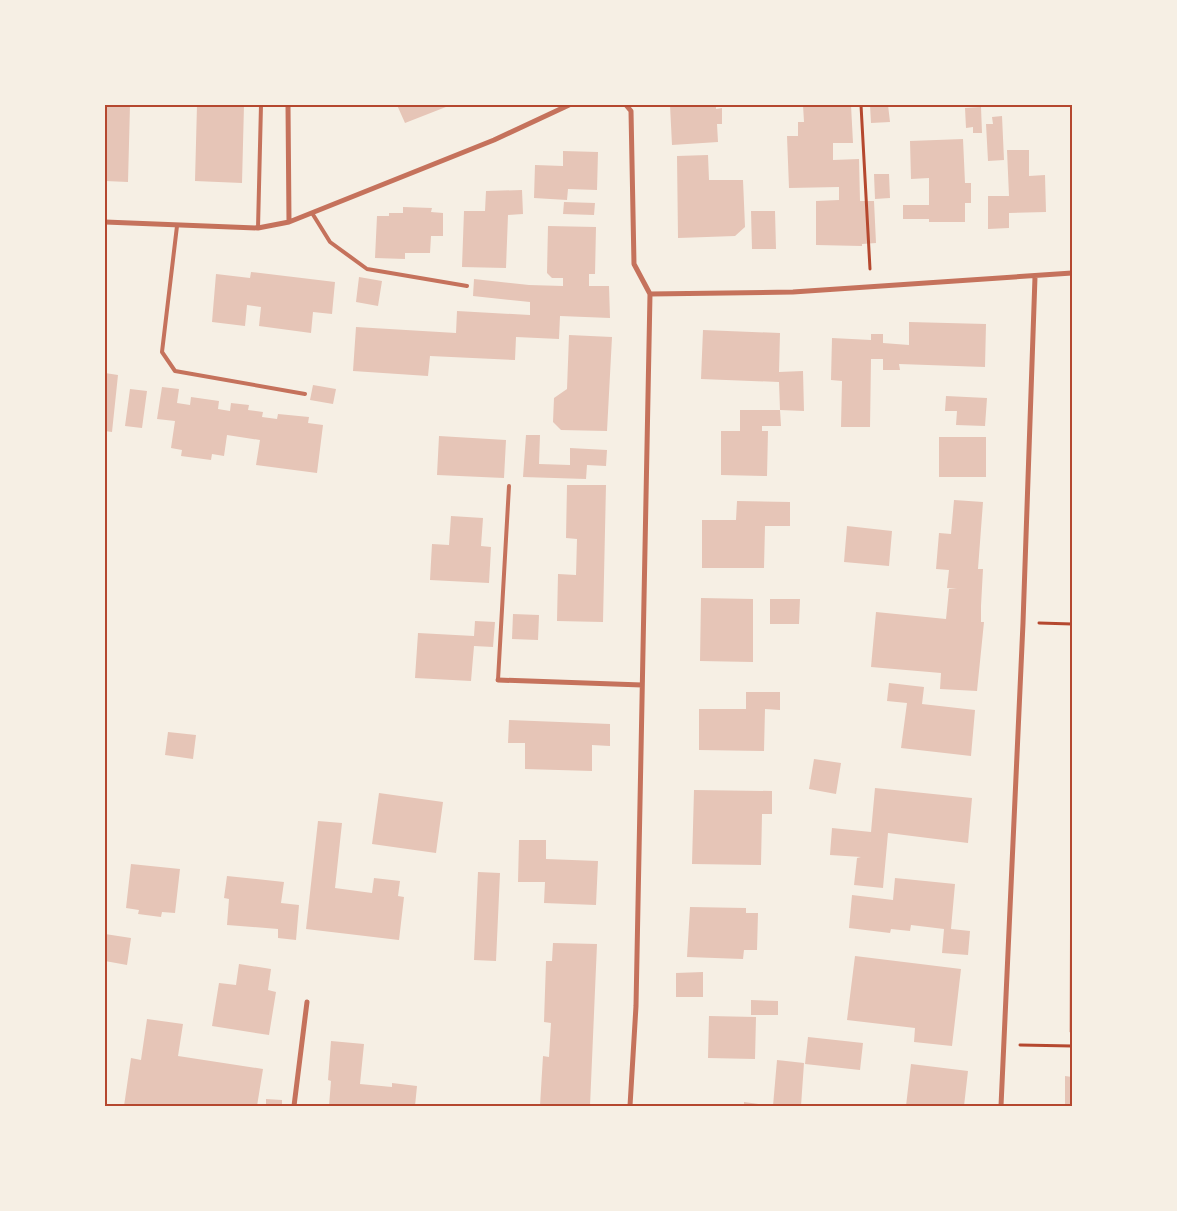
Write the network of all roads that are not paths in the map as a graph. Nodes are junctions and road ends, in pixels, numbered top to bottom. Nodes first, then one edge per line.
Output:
1 (261, 105) edge
2 (288, 105) edge
3 (569, 105) edge
4 (626, 105) edge
5 (312, 213) junction
6 (105, 222) edge
7 (289, 222) junction
8 (177, 226) junction
9 (258, 228) junction
10 (1072, 273) edge
11 (1035, 277) junction
12 (467, 286) dead end
13 (650, 294) junction
14 (305, 394) dead end
15 (508, 486) dead end
16 (498, 680) joint
17 (642, 685) junction
18 (307, 1002) dead end
19 (294, 1106) edge
20 (630, 1106) edge
21 (1001, 1106) edge

1 - 9 lane
2 - 7 street
3 - 5 street
4 - 13 street
5 - 7 street
5 - 12 lane
6 - 8 street
7 - 9 street
8 - 9 street
8 - 14 lane
10 - 11 street
11 - 13 street
11 - 21 street
13 - 17 street
15 - 16 lane
16 - 17 street
17 - 20 street
18 - 19 street

